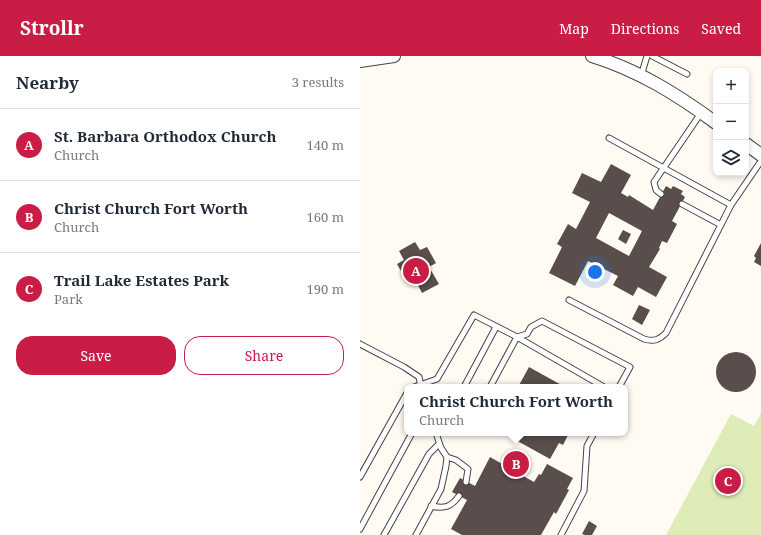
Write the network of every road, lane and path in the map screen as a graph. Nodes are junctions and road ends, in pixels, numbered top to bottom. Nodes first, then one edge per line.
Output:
1 (394, 56) edge
2 (592, 56) edge
3 (648, 56) edge
4 (652, 56) edge
5 (360, 61) edge
6 (687, 74) dead end
7 (641, 76) junction
8 (701, 112) junction
9 (713, 120) edge
10 (609, 138) dead end
11 (749, 146) edge
12 (761, 155) edge
13 (761, 161) edge
14 (664, 168) junction
15 (661, 194) dead end
16 (682, 204) dead end
17 (731, 205) junction
18 (721, 225) junction
19 (569, 300) dead end
20 (496, 326) junction
21 (517, 337) junction
22 (360, 344) edge
23 (420, 384) edge
24 (424, 384) edge
25 (466, 384) edge
26 (492, 384) edge
27 (599, 384) edge
28 (621, 384) edge
29 (404, 398) edge
30 (410, 436) edge
31 (437, 436) edge
32 (592, 436) edge
33 (439, 444) junction
34 (447, 457) junction
35 (360, 477) edge
36 (466, 482) dead end
37 (459, 496) dead end
38 (431, 506) junction
39 (360, 529) edge
40 (384, 535) edge
41 (416, 535) edge
42 (561, 535) edge

1 - 5 street
2 - 7 street
3 - 7 lane
4 - 6 lane
7 - 8 street
8 - 9 street
8 - 14 lane
10 - 14 lane
11 - 12 street
13 - 17 lane
14 - 15 lane
14 - 17 lane
16 - 18 lane
17 - 18 lane
18 - 19 lane
20 - 21 lane
20 - 24 lane
20 - 25 lane
21 - 26 lane
21 - 27 lane
21 - 28 lane
22 - 23 lane
29 - 35 lane
30 - 39 lane
31 - 33 lane
32 - 42 lane
33 - 34 lane
33 - 40 lane
34 - 36 lane
34 - 38 lane
37 - 38 lane
38 - 41 lane

